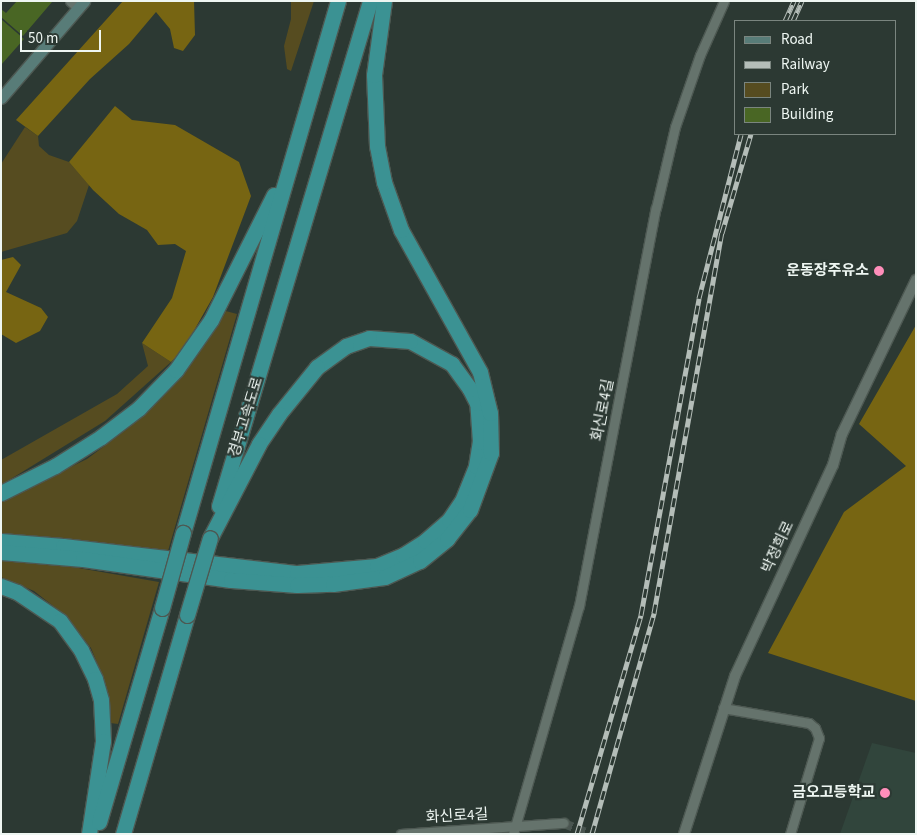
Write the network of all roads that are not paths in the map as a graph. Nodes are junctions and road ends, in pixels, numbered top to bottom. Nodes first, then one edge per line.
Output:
1 (338, 1) edge
2 (370, 1) edge
3 (384, 1) edge
4 (724, 1) edge
5 (78, 4) edge
6 (1, 98) edge
7 (293, 155) junction
8 (916, 280) edge
9 (1, 493) edge
10 (210, 538) junction
11 (1, 542) edge
12 (1, 552) edge
13 (1, 586) edge
14 (723, 708) junction
15 (564, 823) tunnel mouth
16 (514, 830) edge
17 (89, 834) edge
18 (96, 834) edge
19 (123, 834) edge
20 (400, 834) edge
21 (684, 834) edge
22 (790, 834) edge

1 - 7 highway, 경부고속도로
2 - 10 highway, 경부고속도로
3 - 12 highway
4 - 16 street, 화신로4길
5 - 6 main road
7 - 9 highway
7 - 18 highway, 경부고속도로, bridge
8 - 14 street, 박정희로
10 - 11 highway
10 - 19 highway, 경부고속도로, bridge
13 - 17 highway
14 - 21 street, 박정희로
14 - 22 street
15 - 16 street, 화신로4길
16 - 20 street, 화신로4길

